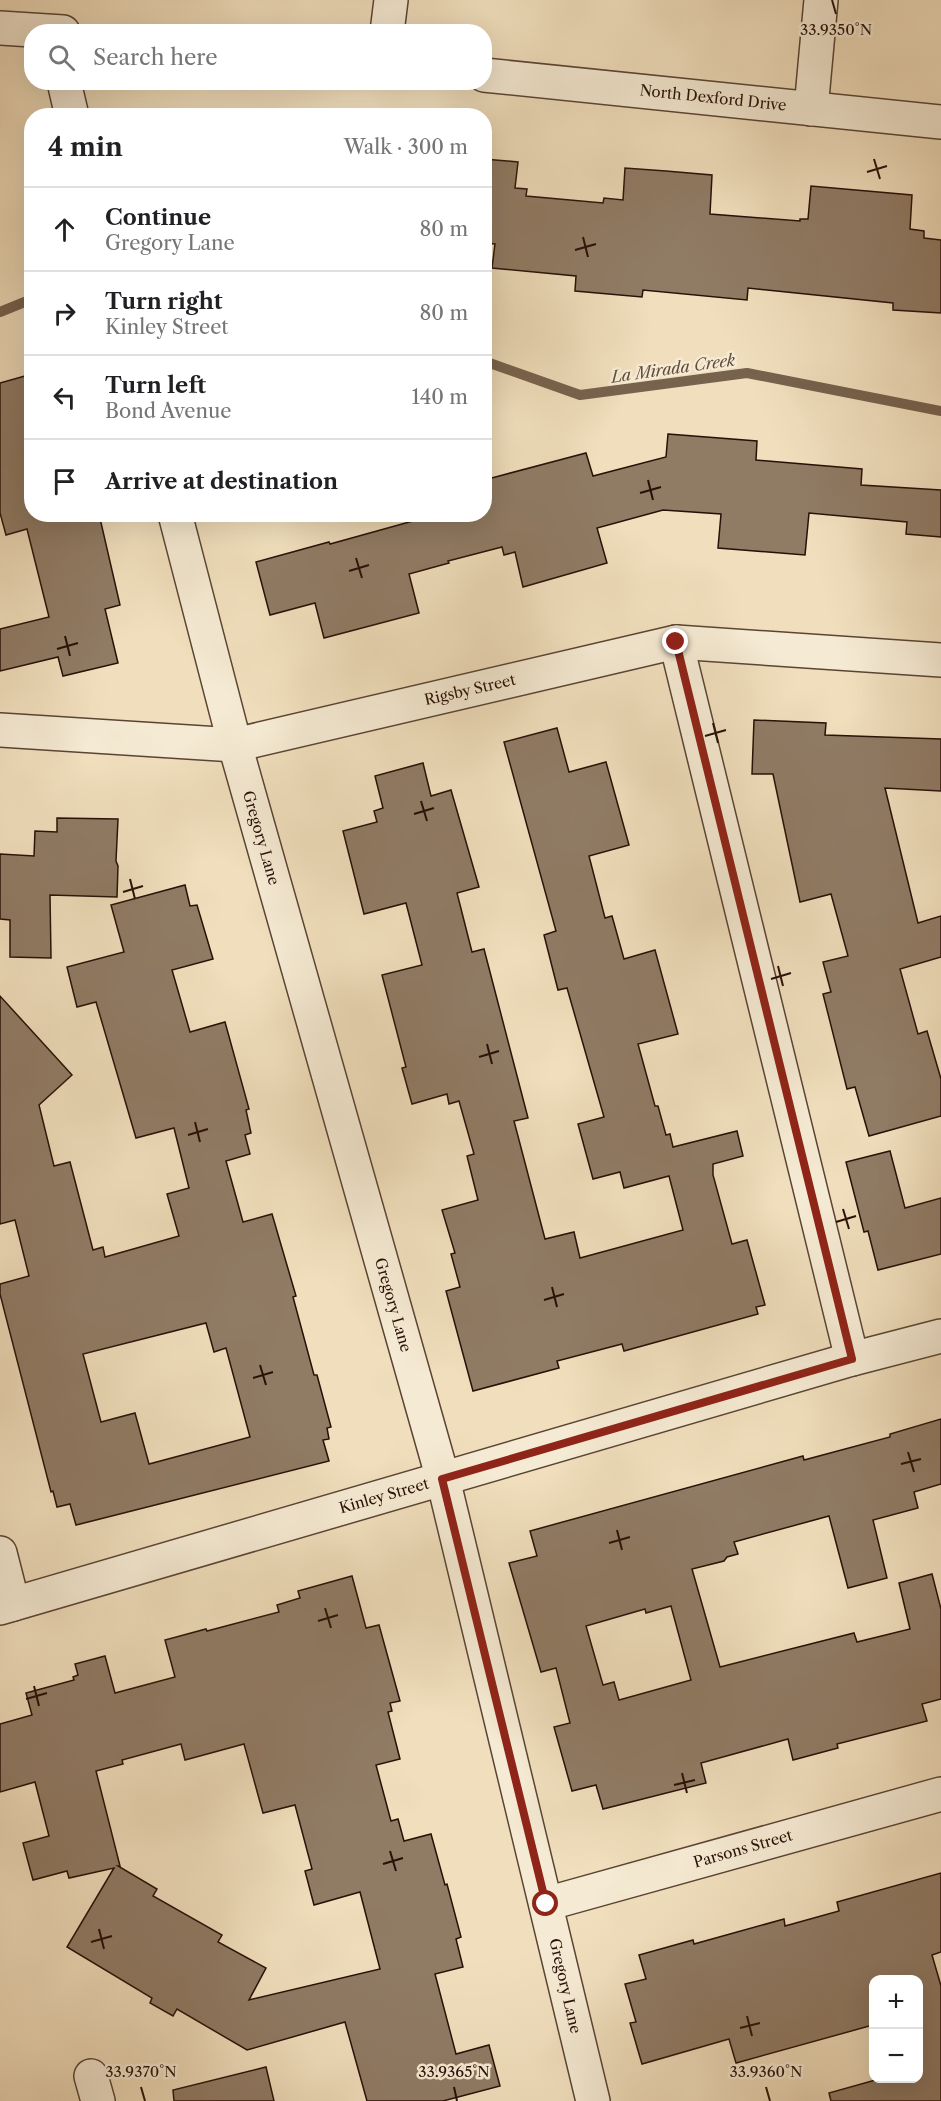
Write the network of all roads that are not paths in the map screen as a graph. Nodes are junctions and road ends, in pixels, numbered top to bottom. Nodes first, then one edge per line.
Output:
1 (391, 0) edge
2 (821, 0) edge
3 (388, 24) edge
4 (0, 28) edge
5 (24, 29) edge
6 (492, 76) edge
7 (66, 90) edge
8 (70, 108) edge
9 (812, 109) junction
10 (941, 122) edge
11 (177, 522) edge
12 (676, 642) junction
13 (941, 660) edge
14 (0, 730) edge
15 (235, 745) junction
16 (941, 1335) edge
17 (852, 1359) junction
18 (442, 1479) junction
19 (0, 1553) edge
20 (7, 1606) edge
21 (941, 1794) edge
22 (546, 1904) junction
23 (592, 2101) edge

1 - 3 street
2 - 9 street
4 - 5 street
6 - 9 street, North Dexford Drive
7 - 8 street
9 - 10 street, North Dexford Drive
11 - 15 street, Gregory Lane
12 - 13 street, Rigsby Street
12 - 15 street, Rigsby Street
12 - 17 street
14 - 15 street, Rigsby Street
15 - 18 street, Gregory Lane
16 - 17 street, Kinley Street
17 - 18 street, Kinley Street
18 - 20 street, Kinley Street
18 - 22 street, Gregory Lane
19 - 20 street
21 - 22 street, Parsons Street
22 - 23 street, Gregory Lane

